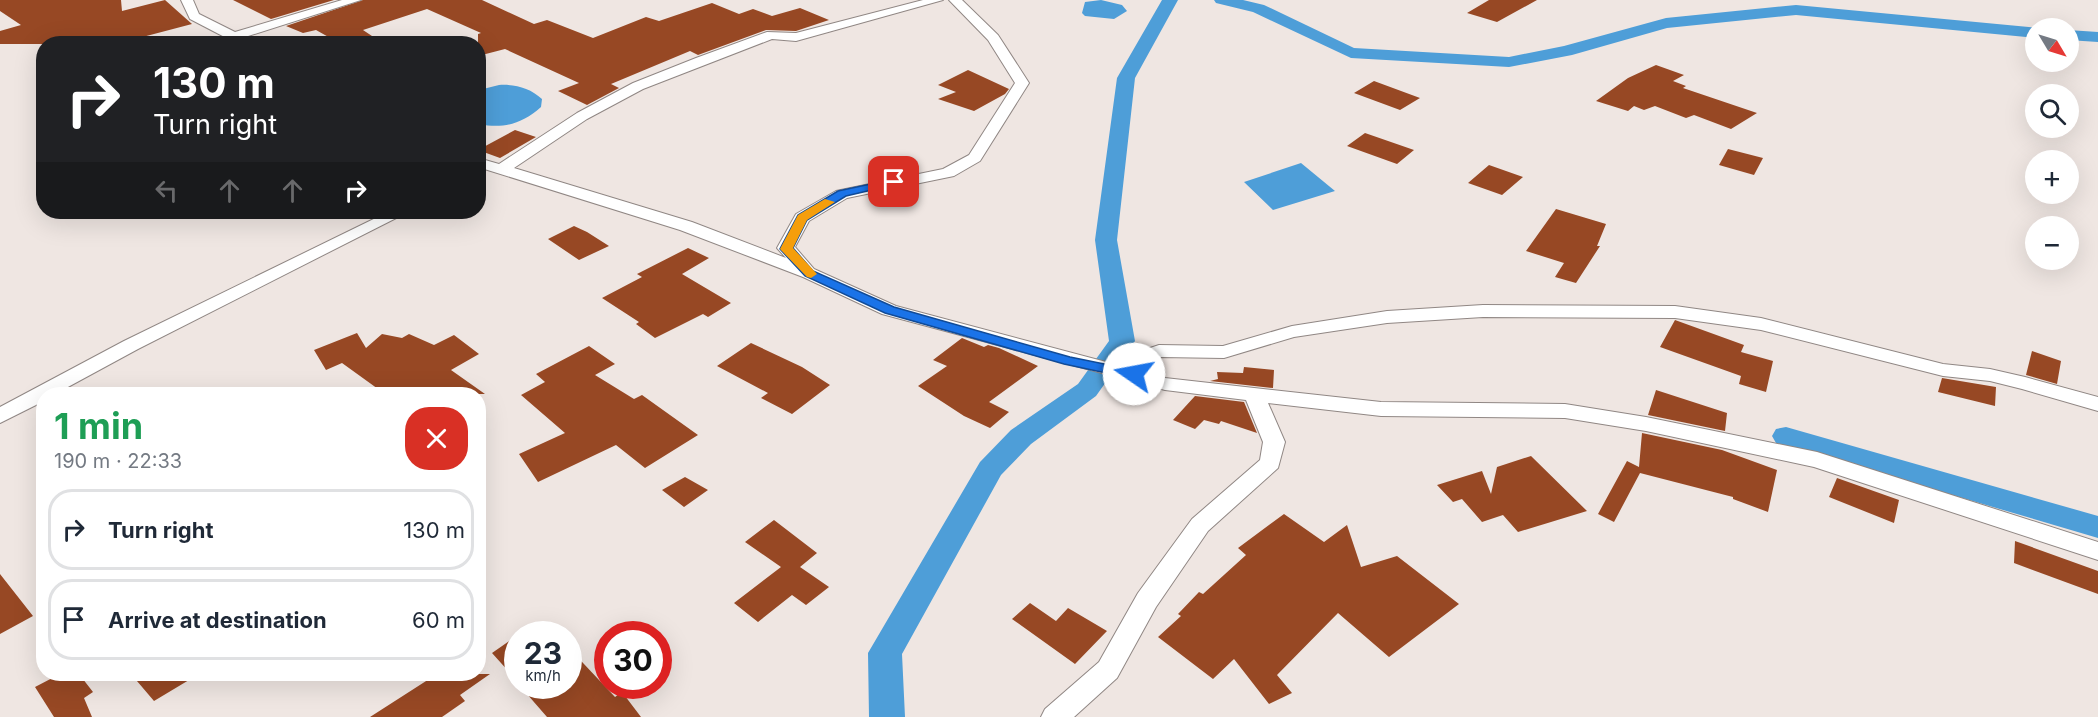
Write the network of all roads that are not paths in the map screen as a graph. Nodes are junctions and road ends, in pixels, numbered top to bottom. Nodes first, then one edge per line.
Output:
1 (187, 0) edge
2 (355, 0) edge
3 (937, 0) edge
4 (955, 0) edge
5 (235, 36) joint
6 (486, 165) edge
7 (486, 166) edge
8 (386, 219) edge
9 (809, 273) junction
10 (1134, 374) junction
11 (54, 387) edge
12 (1254, 394) junction
13 (36, 396) edge
14 (2098, 404) edge
15 (0, 416) edge
16 (2098, 551) edge
17 (1055, 717) edge

1 - 5 street
2 - 5 street
3 - 6 street
4 - 9 street
7 - 9 street
8 - 11 street
9 - 10 street
10 - 12 street
10 - 14 street
12 - 16 street
12 - 17 street
13 - 15 street

